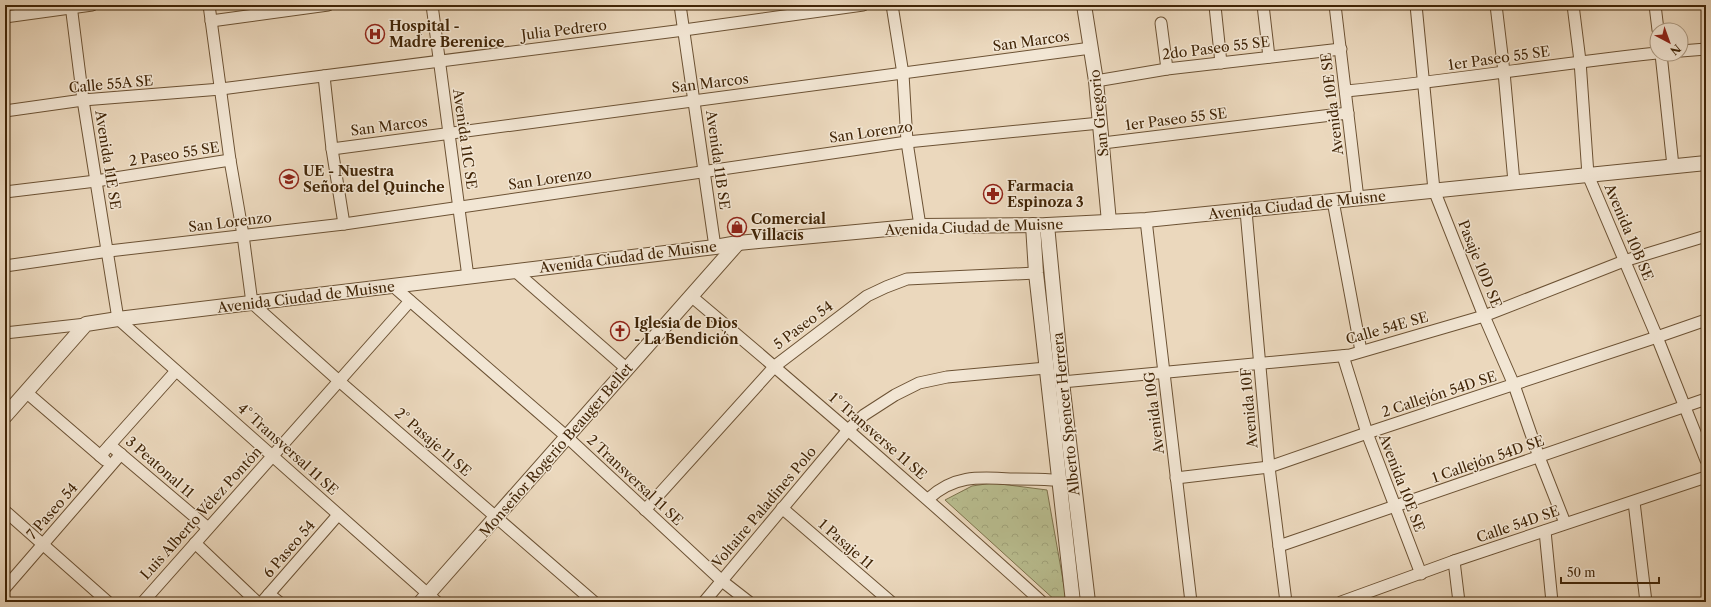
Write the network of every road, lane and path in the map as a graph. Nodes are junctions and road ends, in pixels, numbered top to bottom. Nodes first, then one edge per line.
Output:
1 (92, 5) edge
2 (209, 5) edge
3 (328, 5) edge
4 (432, 5) edge
5 (680, 5) edge
6 (863, 5) edge
7 (892, 5) edge
8 (1084, 5) edge
9 (1263, 5) edge
10 (1336, 5) edge
11 (1416, 5) edge
12 (1496, 5) edge
13 (1573, 5) edge
14 (1655, 5) edge
15 (71, 6) edge
16 (1215, 6) dead end
17 (5, 17) edge
18 (211, 21) junction
19 (1657, 22) edge
20 (1160, 23) dead end
21 (684, 30) junction
22 (1091, 48) junction
23 (1341, 49) junction
24 (1706, 49) edge
25 (1689, 50) edge
26 (1649, 54) edge
27 (1270, 57) junction
28 (439, 60) junction
29 (1580, 61) junction
30 (1662, 62) edge
31 (1221, 63) junction
32 (1167, 69) junction
33 (1504, 72) junction
34 (903, 74) junction
35 (324, 76) junction
36 (1096, 81) junction
37 (1423, 84) junction
38 (221, 89) junction
39 (1346, 91) junction
40 (83, 100) junction
41 (694, 100) junction
42 (5, 111) edge
43 (1348, 113) junction
44 (1100, 123) junction
45 (449, 134) junction
46 (907, 142) junction
47 (1103, 143) junction
48 (332, 149) junction
49 (230, 160) junction
50 (1706, 163) edge
51 (1674, 166) junction
52 (704, 172) junction
53 (1588, 174) junction
54 (96, 181) junction
55 (1514, 182) junction
56 (1434, 190) junction
57 (5, 192) edge
58 (1358, 199) junction
59 (1333, 201) junction
60 (459, 207) junction
61 (1246, 211) junction
62 (1146, 220) junction
63 (1109, 222) junction
64 (344, 224) junction
65 (1033, 225) junction
66 (1047, 225) junction
67 (920, 226) junction
68 (243, 235) junction
69 (1706, 236) edge
70 (738, 243) junction
71 (715, 247) junction
72 (109, 251) junction
73 (1624, 261) junction
74 (5, 266) edge
75 (515, 271) junction
76 (1036, 272) junction
77 (468, 277) junction
78 (393, 286) junction
79 (691, 296) junction
80 (410, 301) junction
81 (252, 303) junction
82 (1484, 316) junction
83 (118, 319) junction
84 (1706, 320) edge
85 (86, 324) junction
86 (5, 333) edge
87 (1658, 337) junction
88 (1361, 351) junction
89 (1343, 356) junction
90 (1260, 364) junction
91 (774, 366) junction
92 (1046, 368) junction
93 (627, 369) junction
94 (176, 371) junction
95 (1164, 373) junction
96 (339, 381) junction
97 (1062, 382) junction
98 (1514, 385) junction
99 (26, 392) junction
100 (1706, 399) edge
101 (1685, 406) junction
102 (5, 416) edge
103 (848, 430) junction
104 (1367, 433) junction
105 (567, 438) junction
106 (110, 445) junction
107 (121, 454) junction
108 (100, 456) junction
109 (272, 456) junction
110 (1539, 457) junction
111 (1706, 460) edge
112 (111, 466) junction
113 (1269, 467) junction
114 (1706, 477) edge
115 (1176, 478) junction
116 (1052, 480) dead end
117 (928, 499) junction
118 (1634, 502) junction
119 (1395, 507) junction
120 (782, 508) junction
121 (645, 510) junction
122 (5, 511) edge
123 (338, 515) junction
124 (497, 517) junction
125 (1565, 523) junction
126 (208, 528) junction
127 (1545, 531) junction
128 (195, 543) junction
129 (43, 544) junction
130 (1279, 546) junction
131 (1454, 561) junction
132 (1421, 574) junction
133 (722, 581) junction
134 (5, 588) edge
135 (266, 598) edge
136 (429, 599) edge
137 (108, 602) edge
138 (143, 602) edge
139 (257, 602) edge
140 (278, 602) edge
141 (594, 602) edge
142 (704, 602) edge
143 (749, 602) edge
144 (891, 602) edge
145 (1042, 602) edge
146 (1073, 602) edge
147 (1088, 602) edge
148 (1191, 602) edge
149 (1286, 602) edge
150 (1340, 602) edge
151 (1459, 602) edge
152 (1552, 602) edge
153 (1646, 602) edge

1 - 15 street
2 - 18 street
3 - 18 street
4 - 28 street, Avenida 11C SE
5 - 21 street, Avenida 11B SE
6 - 21 street, Julia Pedrero
7 - 34 street
8 - 22 street, San Gregorio
9 - 27 street
10 - 23 street, Avenida 10E SE
11 - 37 street, Pasaje 10D SE
12 - 33 street
13 - 29 street, Avenida 10B SE
14 - 19 street
15 - 17 street
15 - 40 street, Avenida 11E SE
16 - 31 street
18 - 38 street
20 - 32 street
21 - 28 street, Julia Pedrero
21 - 41 street, Avenida 11B SE
22 - 34 street, San Marcos
22 - 36 street, San Gregorio
23 - 27 street, 2do Paseo 55 SE
23 - 39 street, Avenida 10E SE
24 - 25 street
26 - 29 street, 1er Paseo 55 SE
27 - 31 street, 2do Paseo 55 SE
28 - 35 street, Julia Pedrero
28 - 45 street, Avenida 11C SE
29 - 33 street, 1er Paseo 55 SE
29 - 53 street, Avenida 10B SE
30 - 51 street
31 - 32 street, 2do Paseo 55 SE
32 - 36 street, 2do Paseo 55 SE
33 - 37 street, 1er Paseo 55 SE
33 - 55 street
34 - 41 street, San Marcos
34 - 46 street
35 - 38 street, Julia Pedrero
35 - 48 street
36 - 44 street, San Gregorio
37 - 39 street, 1er Paseo 55 SE
37 - 56 street, Pasaje 10D SE
38 - 40 street, Calle 55A SE
38 - 49 street
39 - 43 street, Avenida 10E SE
40 - 42 street, Calle 55A SE
40 - 54 street, Avenida 11E SE
41 - 45 street, San Marcos
41 - 52 street, Avenida 11B SE
43 - 47 street, 1er Paseo 55 SE
43 - 58 street, Avenida 10E SE
44 - 46 street, San Lorenzo
44 - 47 street, San Gregorio
45 - 48 street, San Marcos
45 - 60 street, Avenida 11C SE
46 - 52 street, San Lorenzo
46 - 67 street
47 - 63 street, San Gregorio
48 - 64 street
49 - 54 street, 2 Paseo 55 SE
49 - 68 street
50 - 51 street, Avenida Ciudad de Muisne
51 - 53 street, Avenida Ciudad de Muisne
52 - 60 street, San Lorenzo
52 - 71 street, Avenida 11B SE
53 - 55 street, Avenida Ciudad de Muisne
53 - 73 street, Avenida 10B SE
54 - 57 street, 2 Paseo 55 SE
54 - 72 street, Avenida 11E SE
55 - 56 street, Avenida Ciudad de Muisne
56 - 58 street, Avenida Ciudad de Muisne
56 - 82 street, Pasaje 10D SE
58 - 59 street, Avenida Ciudad de Muisne
59 - 61 street, Avenida Ciudad de Muisne
59 - 88 street
60 - 64 street, San Lorenzo
60 - 77 street, Avenida 11C SE
61 - 62 street, Avenida Ciudad de Muisne
61 - 90 street, Avenida 10F
62 - 63 street, Avenida Ciudad de Muisne
62 - 95 street, Avenida 10G
63 - 66 street, Avenida Ciudad de Muisne
64 - 68 street, San Lorenzo
65 - 66 street, Avenida Ciudad de Muisne
65 - 67 street, Avenida Ciudad de Muisne
65 - 76 street, Alberto Spencer Herrera
66 - 97 street, Alberto Spencer Herrera
67 - 70 street, Avenida Ciudad de Muisne
68 - 72 street, San Lorenzo
68 - 81 street
69 - 73 street, Calle 54E SE
70 - 71 street, Avenida Ciudad de Muisne
70 - 79 street, Monseñor Rogerio Beauger Bellet
71 - 75 street, Avenida Ciudad de Muisne
72 - 74 street, San Lorenzo
72 - 83 street, Avenida 11E SE
73 - 82 street, Calle 54E SE
73 - 87 street, Avenida 10B SE
75 - 77 street, Avenida Ciudad de Muisne
75 - 93 street
76 - 91 street, 5 Paseo 54
76 - 92 street, Alberto Spencer Herrera
77 - 78 street, Avenida Ciudad de Muisne
78 - 80 street, 2 Transversal 11 SE
78 - 81 street, Avenida Ciudad de Muisne
79 - 91 street, 1° Transverse 11 SE
79 - 93 street, Monseñor Rogerio Beauger Bellet
80 - 96 street, Luis Alberto Vélez Pontón
80 - 105 street, 2 Transversal 11 SE
81 - 83 street, Avenida Ciudad de Muisne
81 - 96 street, 2° Pasaje 11 SE
82 - 88 street, Calle 54E SE
82 - 98 street, Pasaje 10D SE
83 - 85 street, Avenida Ciudad de Muisne
83 - 94 street, 4° Transversal 11 SE
84 - 87 street, 2 Callejón 54D SE
85 - 86 street, Avenida Ciudad de Muisne
85 - 99 street
87 - 98 street, 2 Callejón 54D SE
87 - 101 street, Avenida 10B SE
88 - 89 street, Calle 54E SE
89 - 90 street, Calle 54E SE
89 - 104 street, Avenida 10E SE
90 - 95 street, Calle 54E SE
90 - 113 street, Avenida 10F
91 - 103 street, 1° Transverse 11 SE
91 - 121 street, 5 Paseo 54
92 - 103 street, Voltaire Paladines Polo
92 - 146 street, Alberto Spencer Herrera
93 - 105 street, Monseñor Rogerio Beauger Bellet
94 - 106 street
94 - 109 street, 4° Transversal 11 SE
95 - 97 street, Calle 54E SE
95 - 115 street, Avenida 10G
96 - 109 street, Luis Alberto Vélez Pontón
96 - 124 street, 2° Pasaje 11 SE
97 - 147 street, Alberto Spencer Herrera
98 - 104 street, 2 Callejón 54D SE
98 - 110 street, Pasaje 10D SE
99 - 102 street
99 - 108 street
100 - 101 street, 1 Callejón 54D SE
101 - 110 street, 1 Callejón 54D SE
101 - 111 street, Avenida 10B SE
103 - 117 street, 1° Transverse 11 SE
103 - 120 street, Voltaire Paladines Polo
104 - 113 street, 2 Callejón 54D SE
104 - 119 street, Avenida 10E SE
105 - 121 street, 2 Transversal 11 SE
105 - 124 street, Monseñor Rogerio Beauger Bellet
106 - 107 street, 3 Peatonal 11
106 - 108 street
107 - 112 street, 7 Paseo 54
107 - 126 street, 3 Peatonal 11
108 - 112 street
109 - 123 street, 4° Transversal 11 SE
109 - 126 street, Luis Alberto Vélez Pontón
110 - 119 street, 1 Callejón 54D SE
110 - 125 street, Pasaje 10D SE
112 - 129 street, 7 Paseo 54
113 - 115 street, 2 Callejón 54D SE
113 - 130 street, Avenida 10F
114 - 118 street, Calle 54D SE
115 - 148 street, Avenida 10G
116 - 117 street
117 - 145 street, 1° Transverse 11 SE
118 - 125 street, Calle 54D SE
118 - 153 street
119 - 130 street, 1 Callejón 54D SE
119 - 132 street, Avenida 10E SE
120 - 133 street, Voltaire Paladines Polo
120 - 144 street, 1 Pasaje 11
121 - 133 street, 2 Transversal 11 SE
122 - 129 street
123 - 135 street, 6 Paseo 54
123 - 136 street, 4° Transversal 11 SE
124 - 136 street, Monseñor Rogerio Beauger Bellet
124 - 141 street, 2° Pasaje 11 SE
125 - 127 street, Calle 54D SE
126 - 128 street, Luis Alberto Vélez Pontón
127 - 131 street, Calle 54D SE
127 - 152 street
128 - 138 street, Luis Alberto Vélez Pontón
128 - 139 street
129 - 134 street, 7 Paseo 54
129 - 137 street
130 - 149 street, Avenida 10F
131 - 132 street, Calle 54D SE
131 - 151 street
132 - 150 street, Calle 54D SE
133 - 142 street, Voltaire Paladines Polo
133 - 143 street, 2 Transversal 11 SE
135 - 140 street

